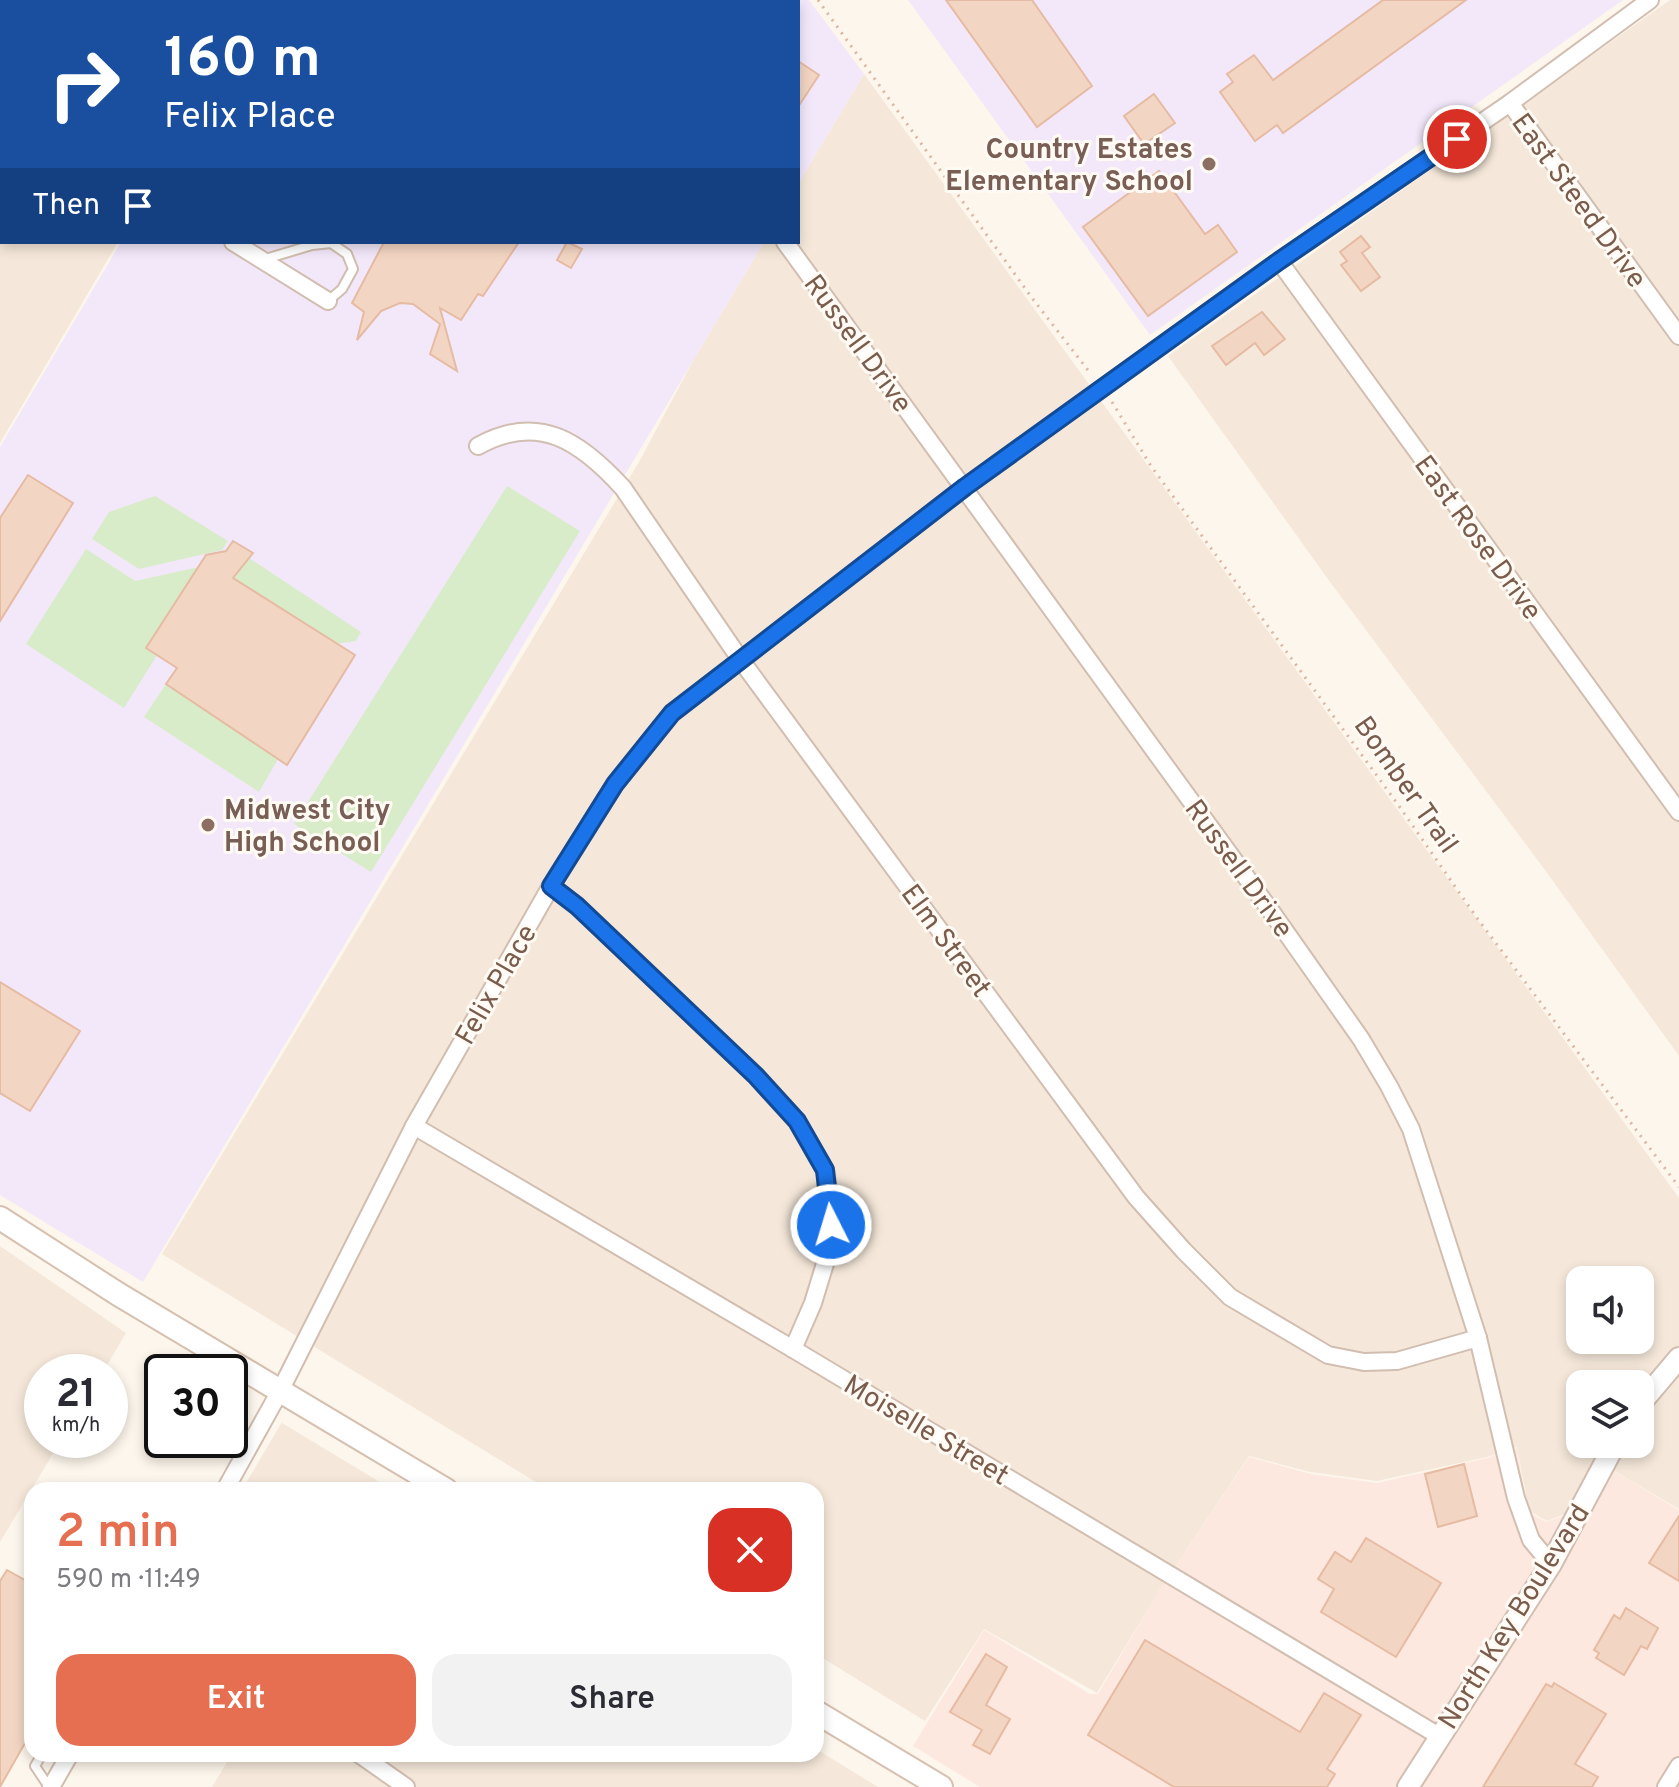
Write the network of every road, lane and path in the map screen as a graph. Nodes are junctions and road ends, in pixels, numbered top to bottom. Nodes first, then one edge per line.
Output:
1 (818, 0) edge
2 (1650, 0) edge
3 (1510, 103) junction
4 (236, 244) edge
5 (322, 244) edge
6 (332, 244) edge
7 (786, 244) edge
8 (262, 260) junction
9 (1279, 261) junction
10 (328, 301) joint
11 (1679, 336) edge
12 (1096, 380) dead end
13 (1111, 399) dead end
14 (478, 446) dead end
15 (965, 487) junction
16 (740, 659) junction
17 (1679, 812) edge
18 (551, 886) junction
19 (414, 1126) junction
20 (1679, 1187) edge
21 (0, 1218) edge
22 (1478, 1338) junction
23 (793, 1349) junction
24 (1679, 1358) edge
25 (1654, 1387) edge
26 (280, 1391) junction
27 (1608, 1458) edge
28 (229, 1482) edge
29 (433, 1482) edge
30 (1551, 1564) junction
31 (824, 1717) edge
32 (1439, 1736) junction
33 (37, 1762) edge
34 (65, 1762) edge
35 (370, 1762) edge
36 (1679, 1766) edge
37 (50, 1787) edge
38 (406, 1787) edge
39 (941, 1787) edge
40 (1408, 1787) edge
41 (1666, 1787) edge

1 - 12 path
2 - 3 street, Felix Place
3 - 9 street, Felix Place
3 - 11 street, East Steed Drive
4 - 8 street
5 - 8 lane
6 - 10 lane
7 - 15 street, Russell Drive
8 - 10 street
9 - 15 street, Felix Place
9 - 17 street, East Rose Drive
13 - 20 path, Bomber Trail
14 - 16 street, Elm Street
15 - 16 street, Felix Place
15 - 22 street, Russell Drive
16 - 18 street, Felix Place
16 - 22 street, Elm Street
18 - 19 street, Felix Place
18 - 23 street
19 - 23 street, Moiselle Street
19 - 26 street, Felix Place
21 - 26 main road
22 - 30 street, Russell Drive
23 - 32 street, Moiselle Street
24 - 25 street
26 - 28 street, Felix Place
26 - 29 main road
27 - 30 street, North Key Boulevard
30 - 32 street, North Key Boulevard
31 - 39 main road
32 - 40 street, North Key Boulevard
33 - 37 lane
34 - 37 street
35 - 38 street
36 - 41 street

